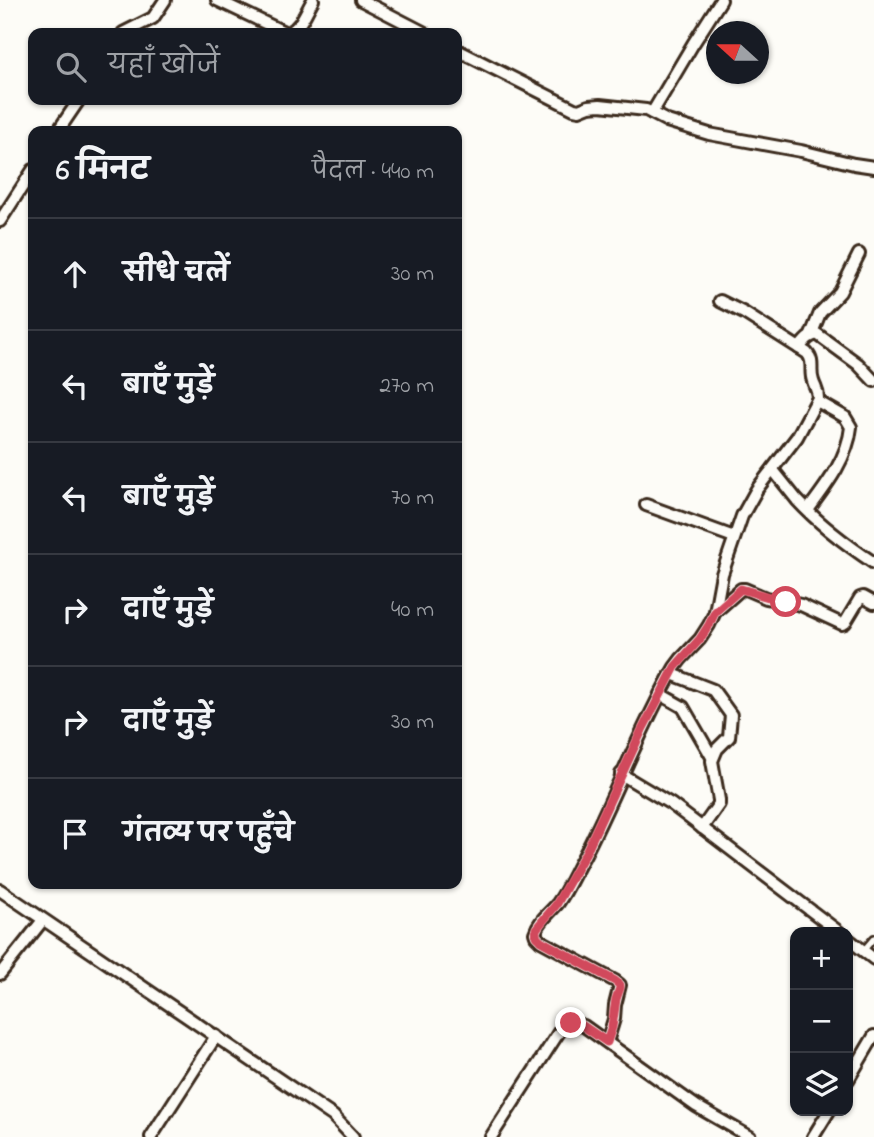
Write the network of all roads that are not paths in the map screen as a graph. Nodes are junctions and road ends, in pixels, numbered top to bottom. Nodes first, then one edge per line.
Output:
1 (165, 0) edge
2 (217, 0) edge
3 (313, 0) edge
4 (360, 0) edge
5 (721, 0) edge
6 (133, 28) edge
7 (276, 28) edge
8 (296, 28) edge
9 (415, 28) edge
10 (462, 53) edge
11 (76, 105) edge
12 (652, 113) junction
13 (61, 126) edge
14 (874, 167) edge
15 (28, 178) edge
16 (0, 222) edge
17 (859, 254) dead end
18 (720, 301) dead end
19 (811, 335) junction
20 (799, 348) junction
21 (874, 381) edge
22 (817, 401) junction
23 (773, 470) junction
24 (646, 505) dead end
25 (808, 510) junction
26 (734, 537) junction
27 (874, 563) edge
28 (873, 600) edge
29 (715, 612) junction
30 (672, 674) junction
31 (660, 694) junction
32 (712, 757) junction
33 (621, 774) junction
34 (702, 828) junction
35 (0, 890) edge
36 (43, 920) junction
37 (832, 927) edge
38 (874, 938) edge
39 (853, 943) edge
40 (863, 951) junction
41 (874, 959) edge
42 (0, 974) edge
43 (216, 1036) junction
44 (874, 1036) edge
45 (607, 1042) junction
46 (853, 1072) edge
47 (826, 1116) edge
48 (151, 1137) edge
49 (353, 1137) edge
50 (491, 1137) edge
51 (750, 1137) edge
52 (813, 1137) edge

1 - 6 street
2 - 7 street
3 - 8 street
4 - 9 street
5 - 12 street
10 - 12 street
11 - 13 street
12 - 14 street
15 - 16 street
17 - 19 street
18 - 20 street
19 - 20 street
19 - 21 street
20 - 22 street
22 - 23 street
22 - 25 street
23 - 25 street
23 - 26 street
24 - 26 street
25 - 27 street
26 - 29 street
28 - 29 street
29 - 30 street
30 - 31 street
30 - 32 street
31 - 32 street
31 - 33 street
32 - 34 street
33 - 34 street
33 - 45 street
34 - 37 street
35 - 36 street
36 - 42 street
36 - 43 street
38 - 40 lane
39 - 40 street
40 - 41 street
43 - 48 street
43 - 49 street
44 - 46 street
45 - 50 street
45 - 51 street
47 - 52 street

